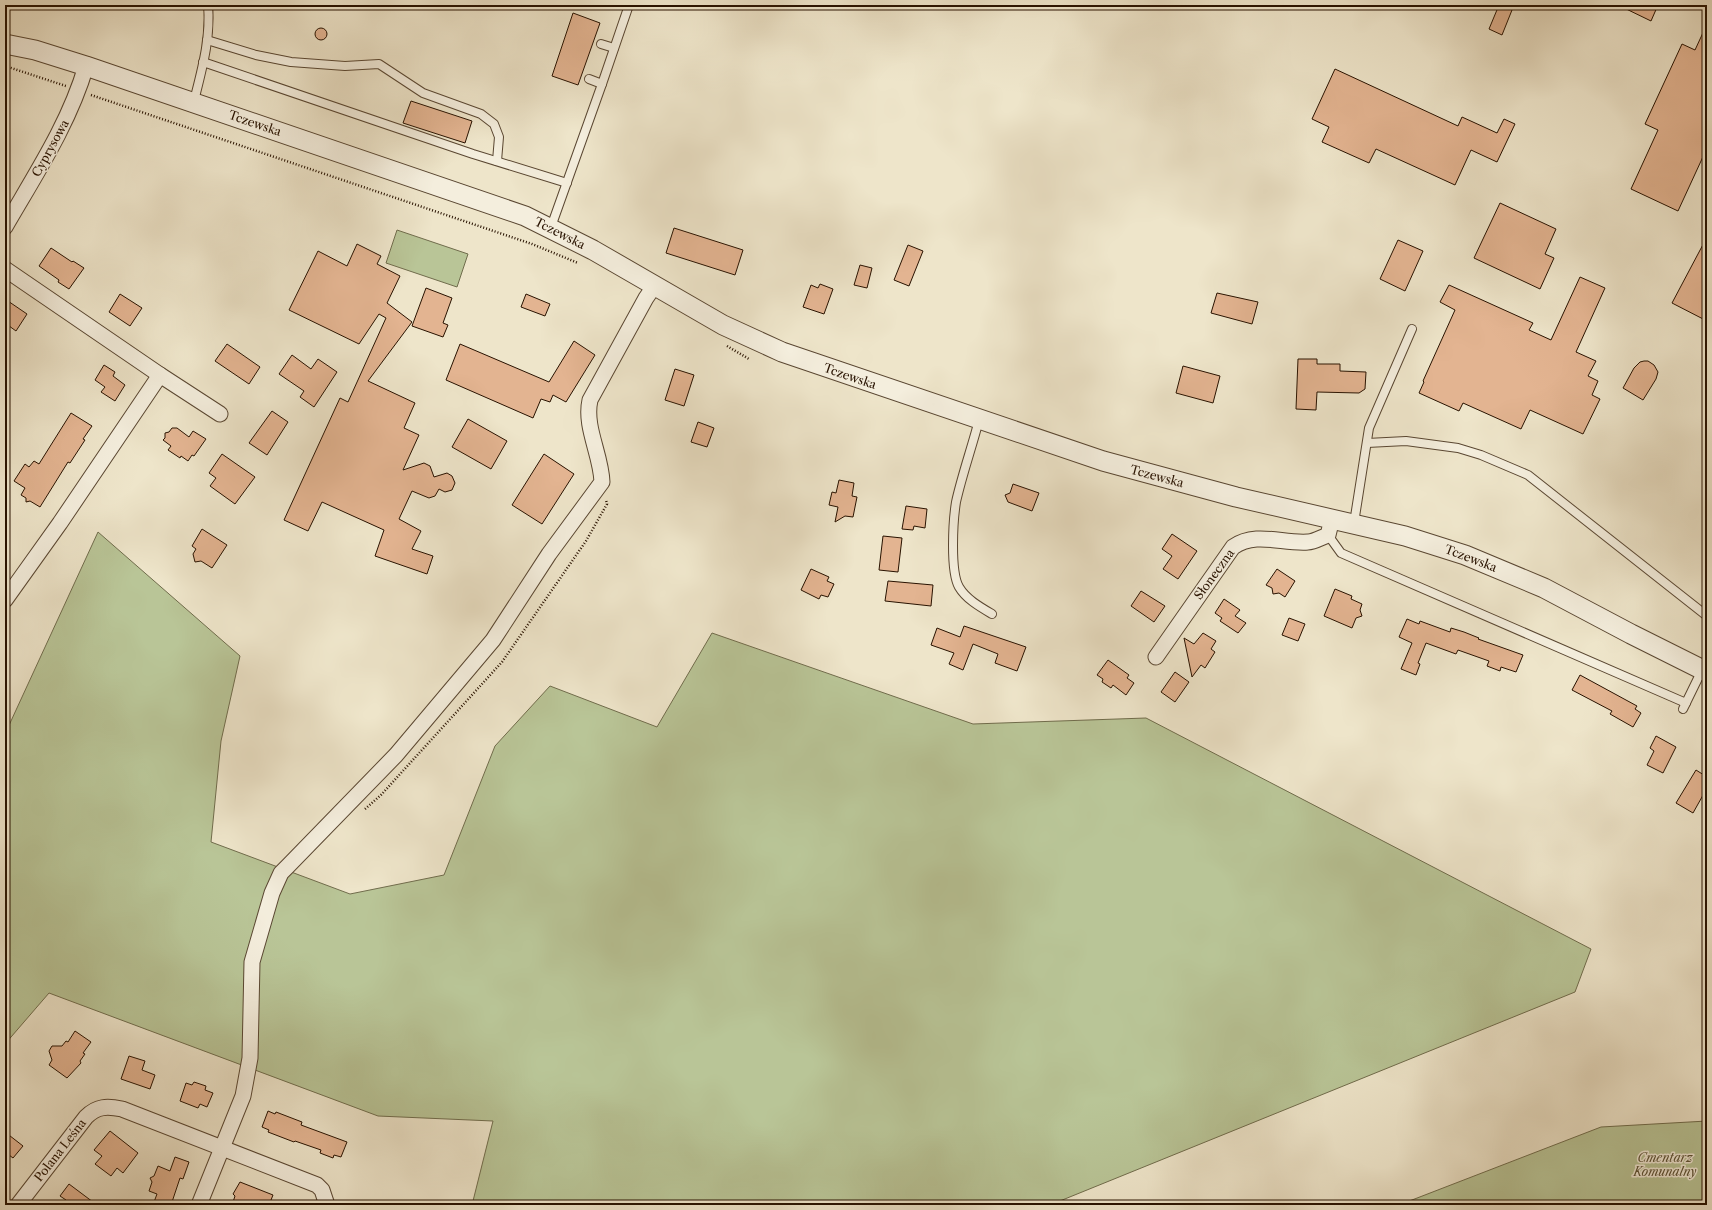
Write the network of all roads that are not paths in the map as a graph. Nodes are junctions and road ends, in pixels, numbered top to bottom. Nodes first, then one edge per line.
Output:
1 (208, 5) edge
2 (629, 5) edge
3 (207, 40) junction
4 (5, 44) edge
5 (601, 44) dead end
6 (614, 48) junction
7 (204, 62) junction
8 (86, 66) junction
9 (589, 79) dead end
10 (602, 84) junction
11 (194, 101) junction
12 (497, 161) junction
13 (567, 183) junction
14 (5, 227) edge
15 (551, 228) junction
16 (5, 269) edge
17 (655, 285) junction
18 (1412, 329) dead end
19 (160, 375) junction
20 (220, 414) dead end
21 (979, 420) junction
22 (1367, 443) junction
23 (1354, 523) junction
24 (1330, 527) junction
25 (5, 600) edge
26 (992, 614) dead end
27 (1707, 616) edge
28 (1156, 657) dead end
29 (1705, 671) edge
30 (223, 1149) junction
31 (18, 1205) edge
32 (199, 1205) edge
33 (327, 1205) edge

1 - 3 lane
2 - 6 lane
3 - 7 lane
3 - 12 lane
4 - 8 street, Tczewska
5 - 6 lane
6 - 10 lane
7 - 11 lane
7 - 12 lane
8 - 11 street, Tczewska
8 - 14 street, Cyprysowa
9 - 10 lane
10 - 13 lane
11 - 15 street, Tczewska
12 - 13 lane
13 - 15 lane
15 - 17 street, Tczewska
16 - 19 street
17 - 21 street, Tczewska
17 - 30 street
18 - 22 lane
19 - 20 street
19 - 25 street
21 - 24 street, Tczewska
21 - 26 lane
22 - 23 lane
22 - 27 lane
23 - 24 street, Tczewska
23 - 29 street, Tczewska
24 - 28 street, Słoneczna
24 - 29 lane
30 - 31 street, Polana Leśna
30 - 32 street
30 - 33 street, Polana Leśna

